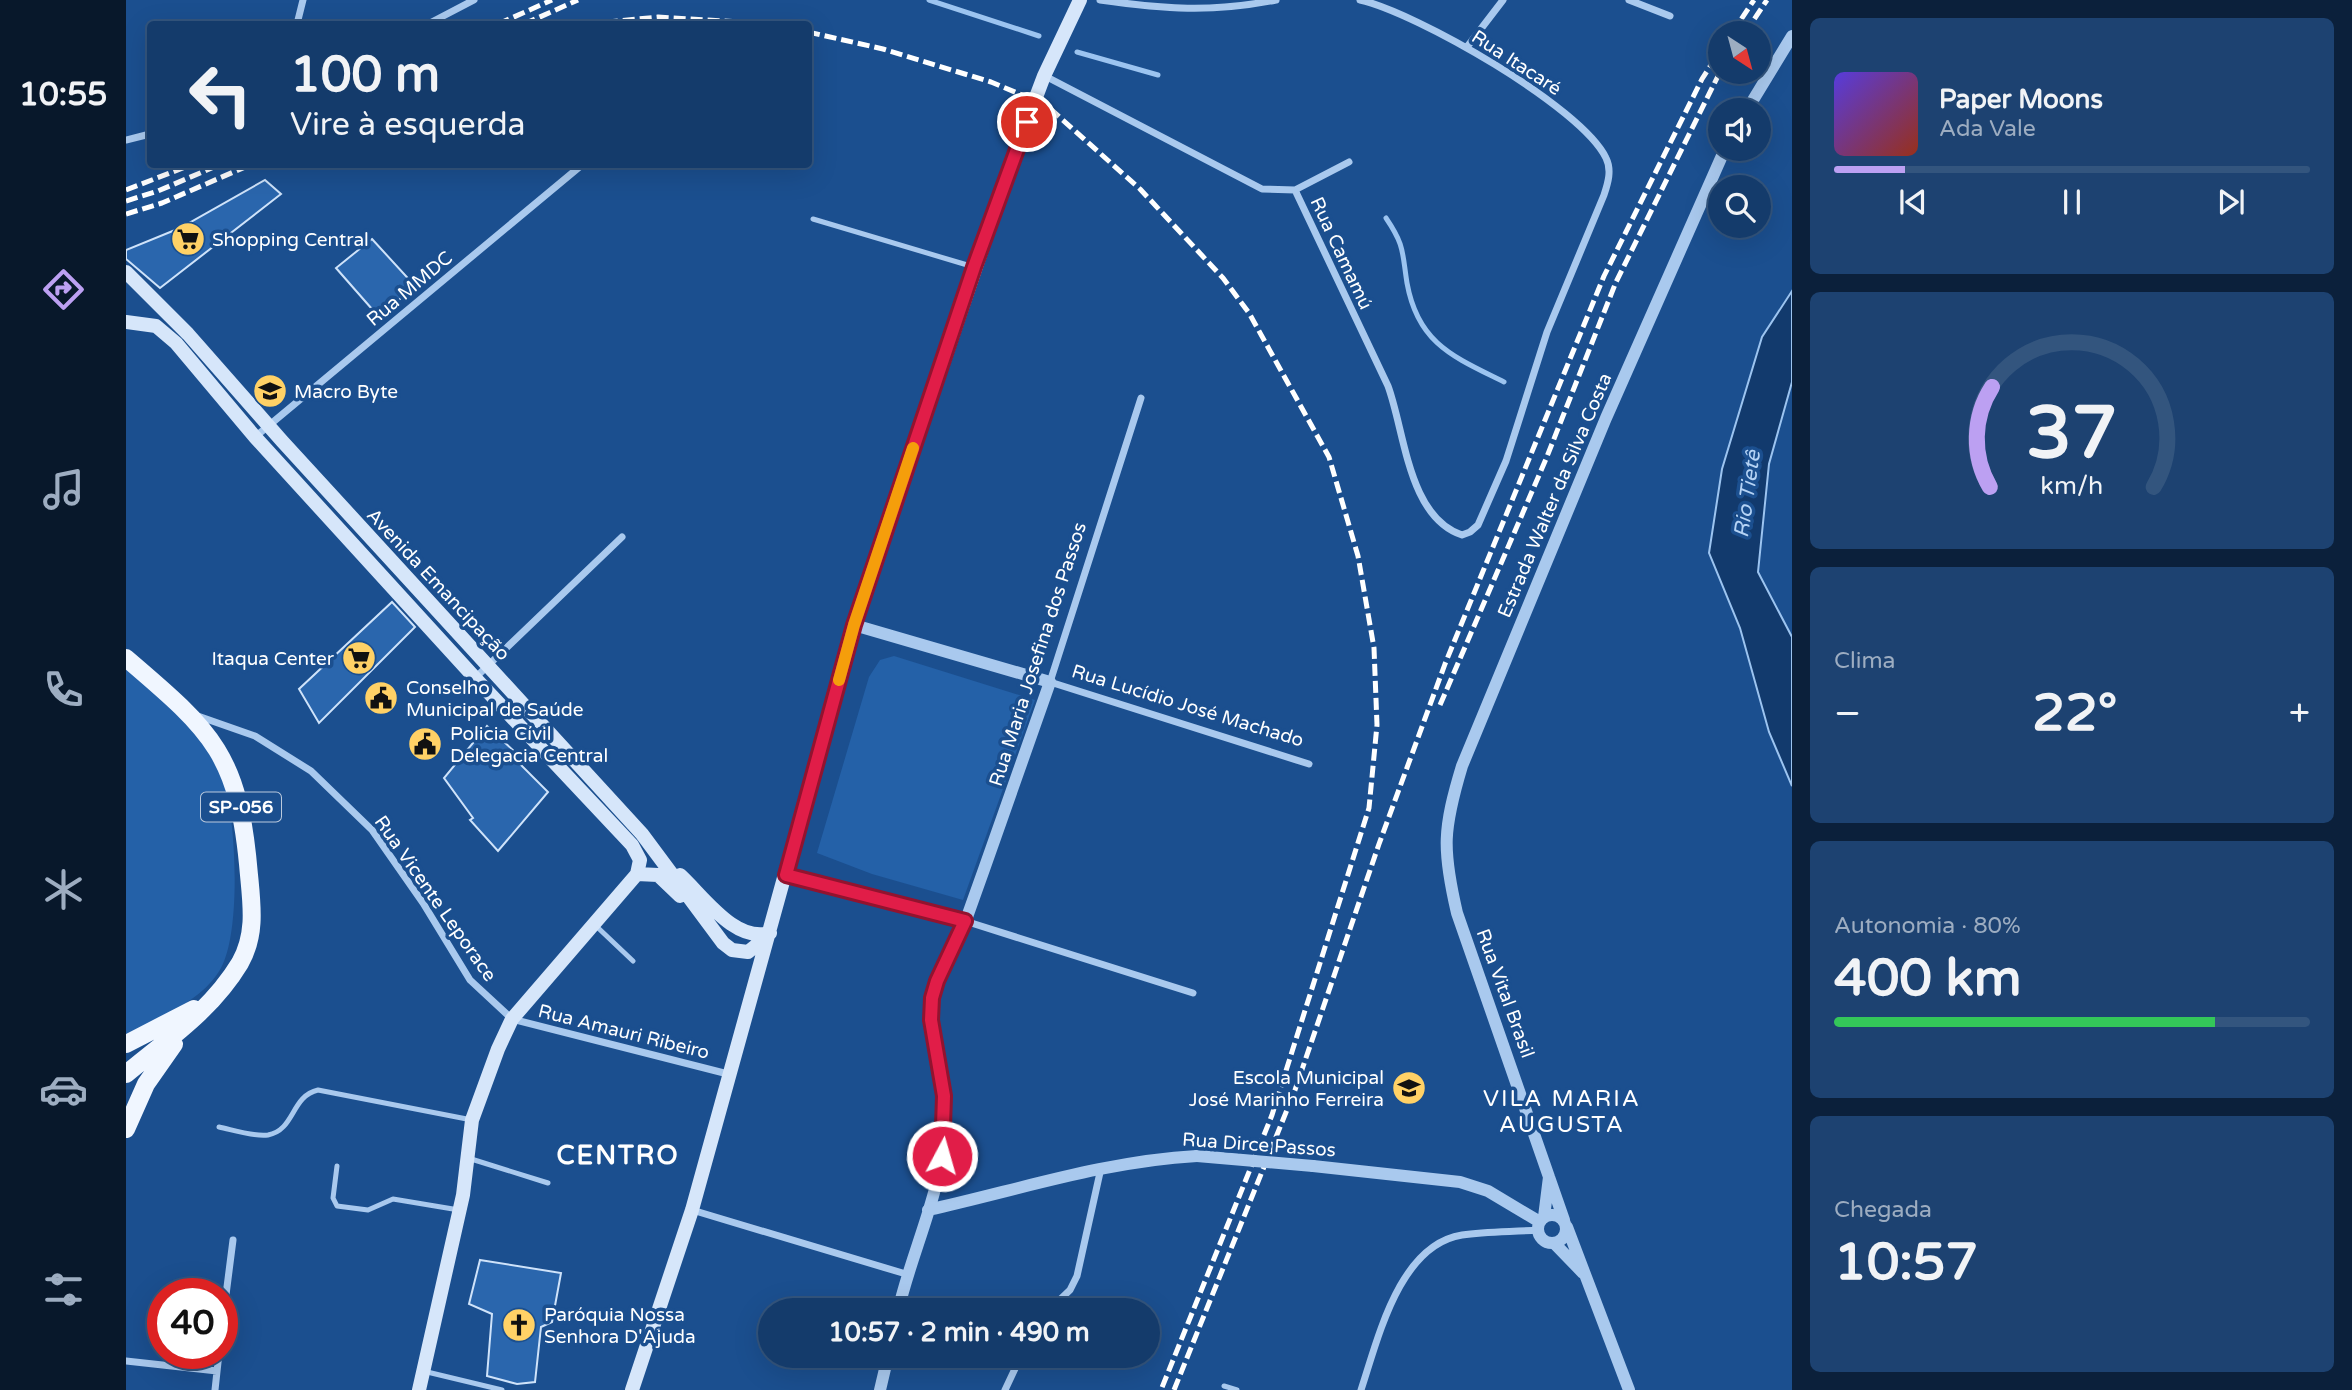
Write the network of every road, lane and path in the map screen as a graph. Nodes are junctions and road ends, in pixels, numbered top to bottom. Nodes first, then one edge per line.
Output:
1 (303, 0) edge
2 (474, 0) edge
3 (1080, 0) edge
4 (1100, 0) edge
5 (1276, 0) edge
6 (1360, 0) edge
7 (1503, 0) edge
8 (1629, 0) edge
9 (1670, 16) dead end
10 (298, 21) edge
11 (434, 21) edge
12 (1792, 36) edge
13 (1467, 47) junction
14 (1044, 76) junction
15 (1754, 98) edge
16 (147, 135) edge
17 (126, 140) edge
18 (1720, 161) edge
19 (1349, 162) dead end
20 (578, 168) edge
21 (1295, 190) junction
22 (813, 219) dead end
23 (974, 267) junction
24 (126, 272) edge
25 (126, 321) edge
26 (1141, 398) dead end
27 (268, 426) junction
28 (255, 437) junction
29 (1462, 535) joint
30 (621, 537) dead end
31 (854, 625) junction
32 (126, 658) edge
33 (487, 665) junction
34 (475, 678) junction
35 (1050, 682) junction
36 (191, 713) junction
37 (1309, 764) dead end
38 (661, 858) junction
39 (1446, 864) joint
40 (637, 874) junction
41 (786, 875) junction
42 (703, 919) junction
43 (965, 921) junction
44 (593, 923) junction
45 (770, 933) junction
46 (748, 952) junction
47 (633, 961) dead end
48 (755, 983) junction
49 (221, 992) junction
50 (1193, 993) dead end
51 (512, 1019) junction
52 (192, 1022) junction
53 (126, 1044) edge
54 (126, 1074) edge
55 (728, 1074) junction
56 (472, 1120) junction
57 (219, 1127) dead end
58 (126, 1129) edge
59 (467, 1158) junction
60 (337, 1166) dead end
61 (1101, 1167) junction
62 (1549, 1174) junction
63 (548, 1183) dead end
64 (460, 1210) junction
65 (692, 1210) junction
66 (929, 1210) junction
67 (1541, 1223) junction
68 (1566, 1224) junction
69 (233, 1240) dead end
70 (1554, 1243) junction
71 (906, 1274) junction
72 (228, 1278) edge
73 (1588, 1278) junction
74 (901, 1298) edge
75 (1062, 1298) edge
76 (126, 1361) edge
77 (885, 1368) edge
78 (1015, 1368) edge
79 (217, 1371) joint
80 (422, 1371) junction
81 (1224, 1385) dead end
82 (215, 1390) edge
83 (419, 1390) edge
84 (502, 1390) edge
85 (632, 1390) edge
86 (880, 1390) edge
87 (1005, 1390) edge
88 (1237, 1390) edge
89 (1361, 1390) edge
90 (1629, 1390) edge

1 - 10 street
2 - 11 street
3 - 14 main road
4 - 5 street
6 - 13 street, Rua Itacaré
7 - 13 street
8 - 9 street
12 - 15 street
13 - 29 street, Rua Itacaré
14 - 21 street, Rua Camamú
14 - 23 main road
16 - 17 street
18 - 39 street, Estrada Walter da Silva Costa
19 - 21 street
20 - 27 street, Rua MMDC
21 - 29 street, Rua Camamú
22 - 23 lane
23 - 31 main road
24 - 27 main road, Avenida Emancipação
25 - 28 main road, Avenida Emancipação
26 - 35 street, Rua Maria Josefina dos Passos
27 - 28 street, Rua MMDC
27 - 33 main road, Avenida Emancipação
28 - 34 main road, Avenida Emancipação
30 - 33 street
31 - 35 street, Rua Lucídio José Machado
31 - 41 main road
32 - 36 main road, SP-056
33 - 34 street
33 - 38 main road, Avenida Emancipação
34 - 40 main road, Avenida Emancipação
35 - 37 street, Rua Lucídio José Machado
35 - 43 street, Rua Maria Josefina dos Passos
36 - 49 main road, SP-056
36 - 51 street, Rua Vicente Leporace
38 - 42 main road, Avenida Emancipação
38 - 45 main road
39 - 62 street, Rua Vital Brasil
40 - 42 main road
40 - 44 main road
41 - 43 street
41 - 45 main road
42 - 46 main road, Avenida Emancipação
43 - 50 street
43 - 66 street, Rua Maria Josefina dos Passos
44 - 47 lane
44 - 51 main road
45 - 46 main road
45 - 48 main road
46 - 48 main road
48 - 55 main road
49 - 52 main road, SP-056
49 - 53 main road
51 - 55 street, Rua Amauri Ribeiro
51 - 56 main road
52 - 54 main road
52 - 58 main road, SP-056
55 - 65 main road
56 - 57 lane
56 - 59 main road
59 - 63 lane
59 - 64 main road
60 - 64 lane
61 - 66 street, Rua Dirce Passos
61 - 67 street, Rua Dirce Passos, bridge
61 - 75 street
62 - 67 street, Rua Vital Brasil
62 - 68 street, Rua Vital Brasil
64 - 80 main road
65 - 71 street
65 - 85 main road
66 - 71 street, Rua Maria Josefina dos Passos
67 - 68 street
67 - 70 street
67 - 89 street
68 - 70 street
68 - 73 street, Rua Vital Brasil
69 - 72 street
70 - 73 street, Rua Vital Brasil
71 - 74 street, Rua Maria Josefina dos Passos
73 - 90 street, Rua Vital Brasil
76 - 79 street
77 - 86 street
78 - 87 street
79 - 82 street
80 - 83 main road
80 - 84 lane
81 - 88 lane

